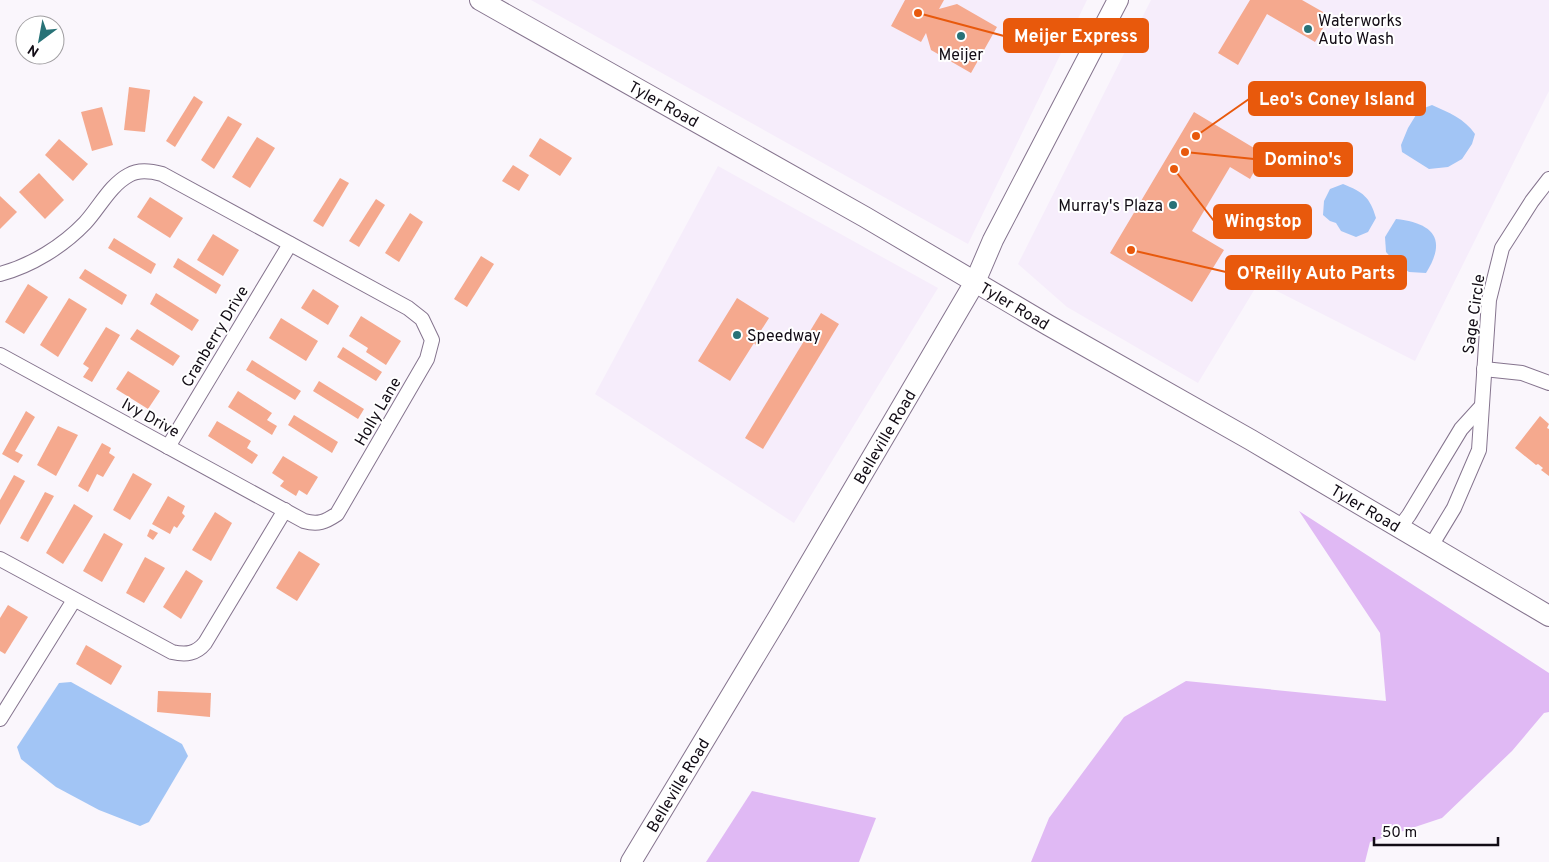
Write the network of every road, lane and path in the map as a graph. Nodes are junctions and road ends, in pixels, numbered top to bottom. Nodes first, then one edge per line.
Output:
1 (480, 0) edge
2 (1118, 0) edge
3 (1549, 179) edge
4 (290, 244) junction
5 (0, 274) edge
6 (975, 282) junction
7 (0, 355) edge
8 (1484, 369) junction
9 (1549, 383) edge
10 (1481, 407) junction
11 (168, 446) junction
12 (285, 510) junction
13 (1400, 528) junction
14 (1431, 546) junction
15 (0, 559) edge
16 (74, 600) junction
17 (1549, 616) edge
18 (0, 720) edge
19 (631, 862) edge

1 - 6 street, Tyler Road
2 - 6 street, Belleville Road
3 - 8 street, Sage Circle
4 - 5 street, Holly Lane
4 - 11 street, Cranberry Drive
4 - 12 street, Holly Lane
6 - 13 street, Tyler Road
6 - 19 street, Belleville Road
7 - 11 street, Ivy Drive
8 - 9 street
8 - 10 street, Sage Circle
10 - 13 street
10 - 14 street, Sage Circle
11 - 12 street, Ivy Drive
12 - 16 street
13 - 14 street, Tyler Road
14 - 17 street, Tyler Road
15 - 16 street
16 - 18 street

